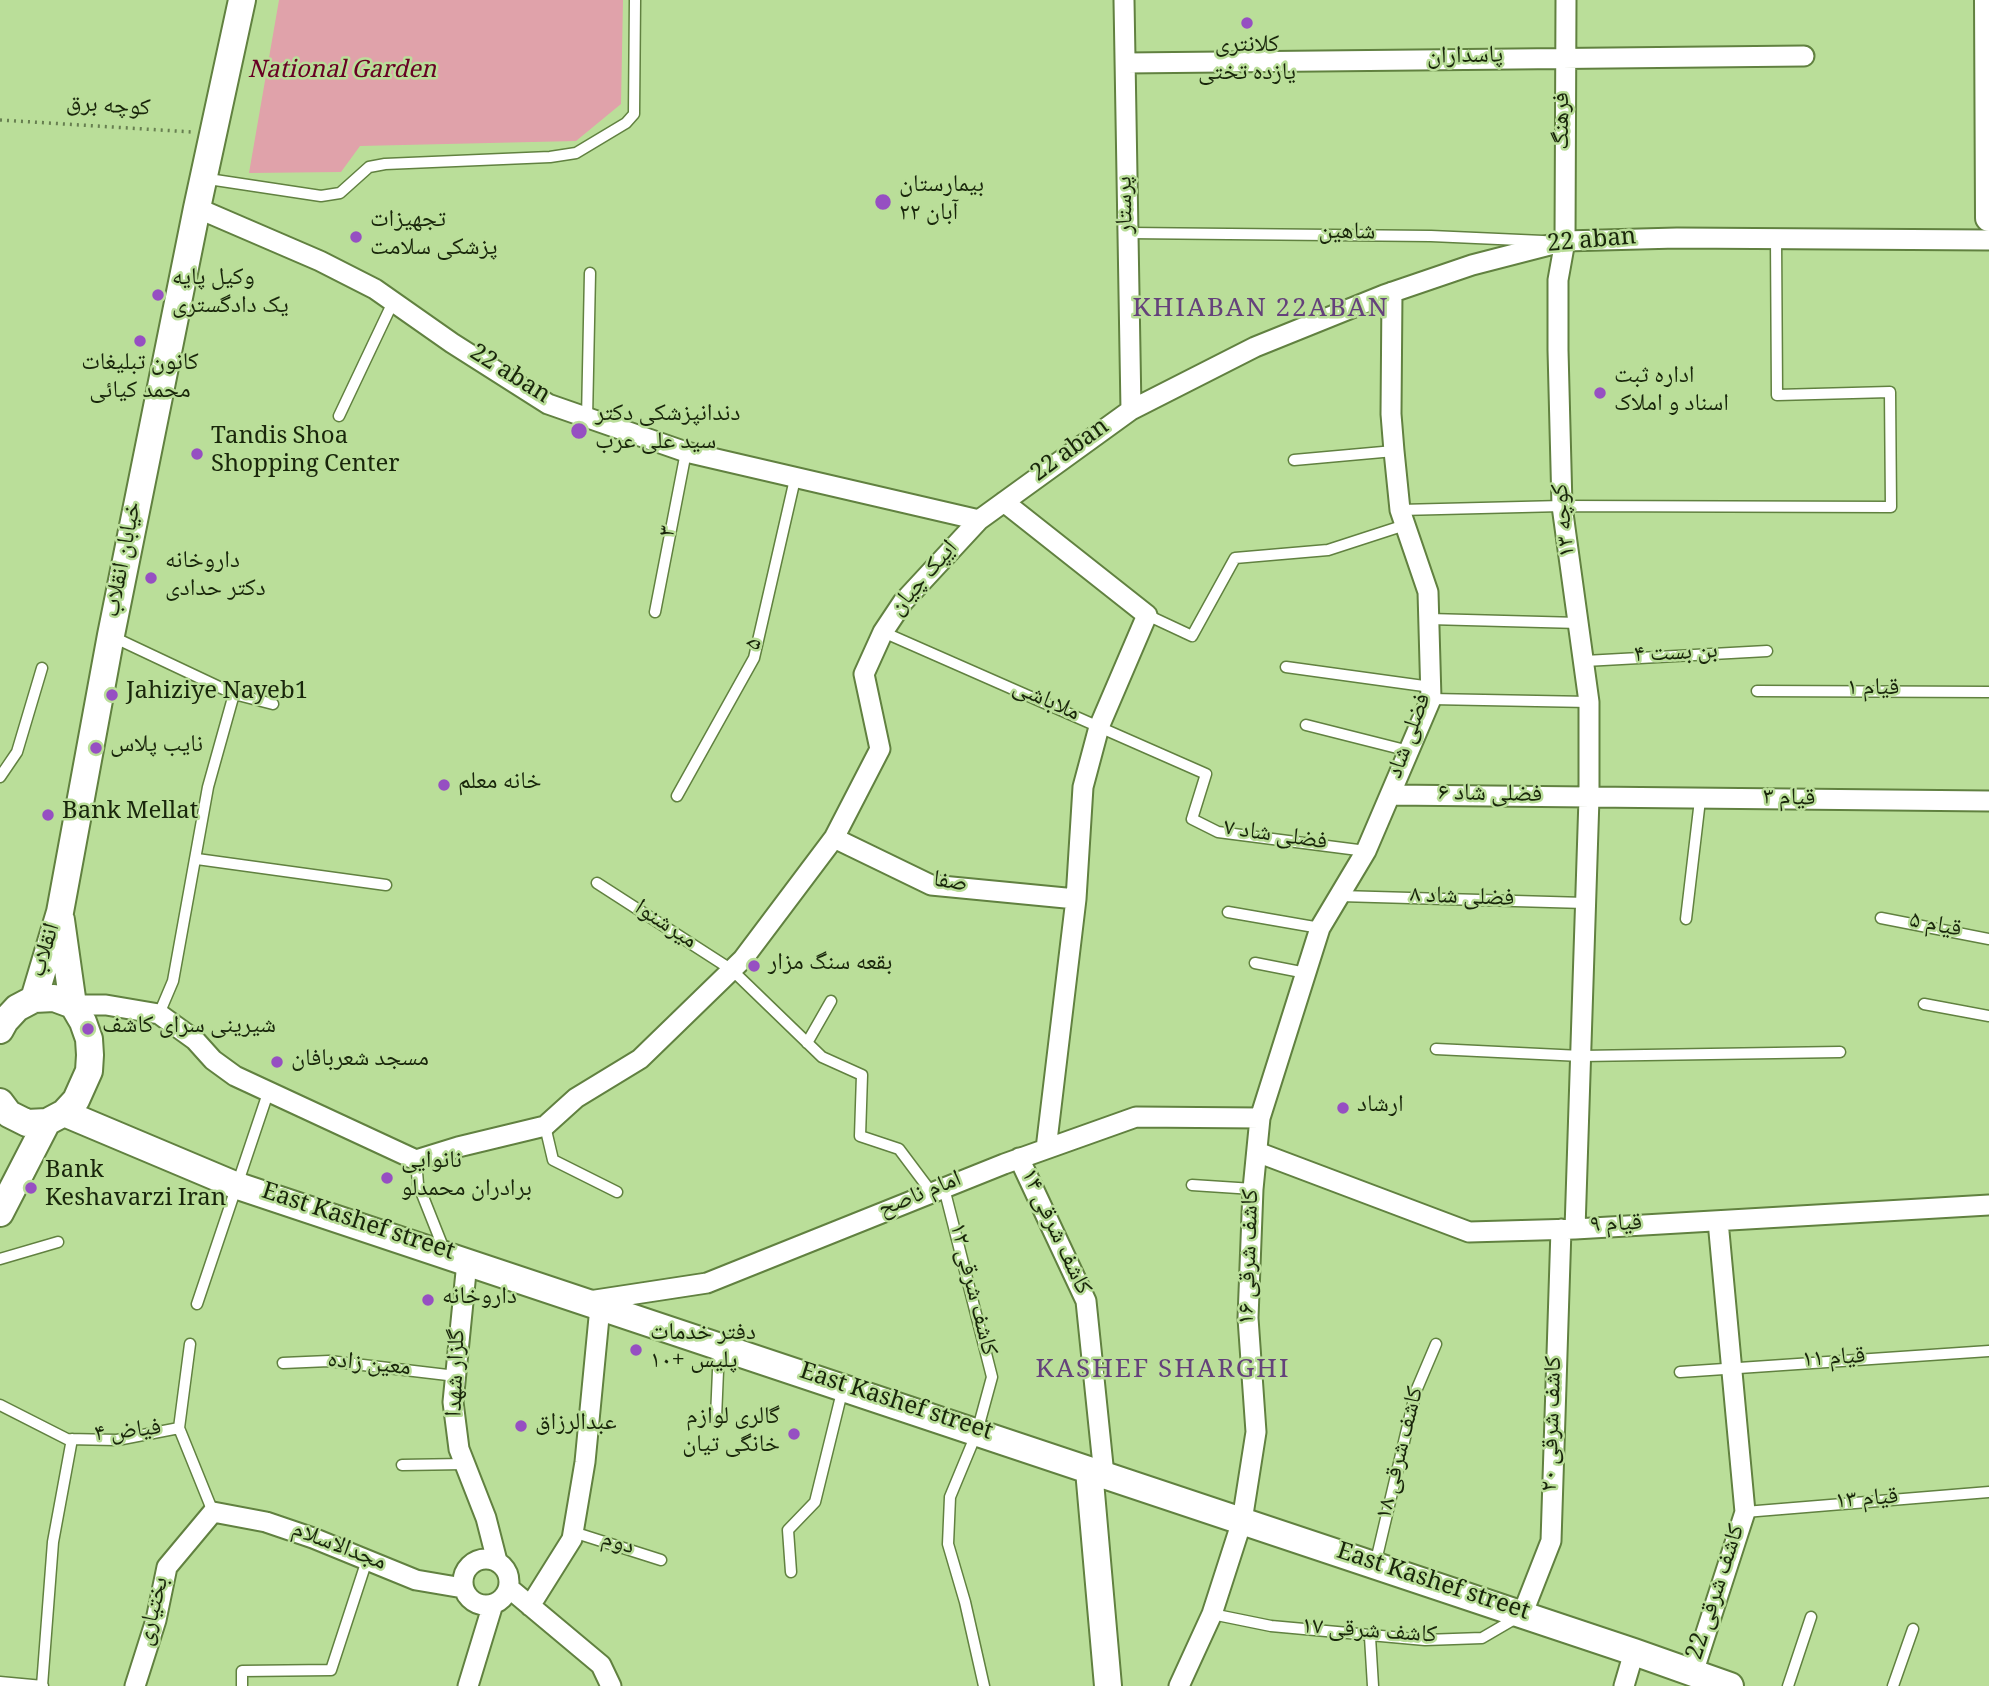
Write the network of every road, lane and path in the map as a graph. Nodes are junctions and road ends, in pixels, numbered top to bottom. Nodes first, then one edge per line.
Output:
1 (242, 0) edge
2 (260, 0) edge
3 (635, 0) edge
4 (1124, 0) edge
5 (1566, 0) edge
6 (1988, 0) edge
7 (1804, 56) dead end
8 (1566, 58) junction
9 (1126, 62) junction
10 (0, 120) edge
11 (215, 134) junction
12 (215, 180) junction
13 (197, 208) junction
14 (1989, 218) edge
15 (1128, 233) junction
16 (1776, 238) junction
17 (1989, 240) edge
18 (1565, 241) junction
19 (590, 273) dead end
20 (1392, 292) junction
21 (393, 302) junction
22 (1131, 410) junction
23 (339, 416) dead end
24 (587, 419) junction
25 (1394, 451) junction
26 (687, 452) junction
27 (1294, 460) dead end
28 (795, 479) junction
29 (1004, 502) junction
30 (1562, 506) junction
31 (1403, 518) junction
32 (979, 520) junction
33 (655, 612) dead end
34 (1147, 615) junction
35 (1429, 619) junction
36 (1580, 623) junction
37 (883, 632) junction
38 (110, 635) junction
39 (1767, 650) dead end
40 (1584, 662) junction
41 (1286, 667) dead end
42 (42, 668) dead end
43 (1757, 691) dead end
44 (1989, 692) edge
45 (1431, 693) junction
46 (234, 694) junction
47 (1589, 702) junction
48 (273, 704) dead end
49 (1306, 725) dead end
50 (1099, 727) junction
51 (1409, 751) junction
52 (1206, 774) joint
53 (0, 777) edge
54 (1391, 795) junction
55 (677, 796) dead end
56 (1589, 798) junction
57 (1700, 800) junction
58 (1989, 801) edge
59 (834, 838) junction
60 (1366, 851) junction
61 (197, 859) junction
62 (597, 883) dead end
63 (386, 884) dead end
64 (1339, 896) junction
65 (1076, 899) junction
66 (1585, 903) junction
67 (60, 912) junction
68 (1228, 912) dead end
69 (1881, 918) dead end
70 (1686, 919) dead end
71 (1320, 928) junction
72 (1989, 939) edge
73 (1255, 963) dead end
74 (732, 970) junction
75 (1306, 973) junction
76 (34, 999) junction
77 (831, 1001) dead end
78 (73, 1004) junction
79 (1924, 1004) dead end
80 (159, 1014) junction
81 (1989, 1016) edge
82 (2, 1024) edge
83 (807, 1043) junction
84 (1436, 1049) dead end
85 (1840, 1052) dead end
86 (1581, 1056) junction
87 (268, 1093) junction
88 (0, 1102) edge
89 (55, 1117) junction
90 (1260, 1118) junction
91 (545, 1126) junction
92 (1046, 1149) junction
93 (1257, 1152) junction
94 (1019, 1158) junction
95 (416, 1160) junction
96 (235, 1185) junction
97 (1192, 1185) dead end
98 (1253, 1189) junction
99 (938, 1190) junction
100 (617, 1192) dead end
101 (1989, 1205) edge
102 (0, 1213) edge
103 (1718, 1221) junction
104 (1568, 1229) junction
105 (58, 1242) dead end
106 (0, 1259) edge
107 (457, 1259) junction
108 (197, 1304) dead end
109 (592, 1304) junction
110 (190, 1344) dead end
111 (1436, 1344) dead end
112 (719, 1346) junction
113 (1989, 1351) edge
114 (283, 1363) dead end
115 (1732, 1368) junction
116 (1680, 1372) dead end
117 (456, 1376) junction
118 (843, 1388) junction
119 (0, 1405) edge
120 (716, 1418) dead end
121 (179, 1428) junction
122 (977, 1433) junction
123 (72, 1439) junction
124 (465, 1464) junction
125 (402, 1465) dead end
126 (1106, 1475) junction
127 (1989, 1492) edge
128 (213, 1512) junction
129 (1745, 1512) junction
130 (1242, 1521) junction
131 (573, 1532) junction
132 (660, 1559) dead end
133 (367, 1560) junction
134 (497, 1561) junction
135 (1375, 1566) junction
136 (790, 1572) dead end
137 (463, 1588) junction
138 (509, 1588) junction
139 (493, 1604) junction
140 (530, 1606) junction
141 (1212, 1614) junction
142 (1522, 1615) junction
143 (1811, 1617) dead end
144 (1913, 1629) dead end
145 (1370, 1637) junction
146 (1634, 1652) junction
147 (1693, 1673) junction
148 (0, 1682) edge
149 (42, 1686) edge
150 (135, 1686) edge
151 (242, 1686) edge
152 (468, 1686) edge
153 (611, 1686) edge
154 (984, 1686) edge
155 (1108, 1686) edge
156 (1179, 1686) edge
157 (1373, 1686) edge
158 (1624, 1686) edge
159 (1729, 1686) edge
160 (1787, 1686) edge
161 (1893, 1686) edge

1 - 11 main road, خیابان انقلاب
2 - 12 main road, خیابان انقلاب
3 - 12 lane
4 - 9 street, پرستار
5 - 8 street, فرهنگ
6 - 14 main road
7 - 8 street, پاسداران
8 - 9 street, پاسداران
8 - 18 street, فرهنگ
9 - 15 street, پرستار
10 - 11 path, کوچه برق
11 - 13 main road, خیابان انقلاب
12 - 13 main road, خیابان انقلاب
13 - 21 street, 22 aban
13 - 38 main road, خیابان انقلاب
15 - 18 lane, شاهین
15 - 22 street, پرستار
16 - 17 street, 22 aban
16 - 18 street, 22 aban
16 - 30 lane
18 - 20 street, 22 aban
18 - 30 street, کوچه ۱۳
19 - 24 lane
20 - 22 street, 22 aban
20 - 25 street, فضلی شاد
21 - 23 lane
21 - 24 street, 22 aban
22 - 29 street, 22 aban
24 - 26 street, 22 aban
25 - 27 lane
25 - 31 street, فضلی شاد
26 - 28 street, 22 aban
26 - 33 lane, ۳
28 - 32 street, 22 aban
28 - 55 lane, ۵
29 - 32 street, 22 aban
29 - 34 street
30 - 31 lane
30 - 36 street, کوچه ۱۳
31 - 34 lane
31 - 35 street, فضلی شاد
32 - 37 street, ایپک چیان
34 - 50 street
35 - 36 lane
35 - 45 street, فضلی شاد
36 - 40 street, کوچه ۱۳
37 - 50 lane, ملاباشی
37 - 59 street, ایپک چیان
38 - 46 lane
38 - 67 main road, خیابان انقلاب
39 - 40 lane, بن بست ۴
40 - 47 street, کوچه ۱۳
41 - 45 lane
42 - 53 lane
43 - 44 lane, قیام ۱
45 - 47 lane
45 - 51 street, فضلی شاد
46 - 48 lane
46 - 61 lane
47 - 56 street, کوچه ۱۳
49 - 51 lane
50 - 52 lane, ملاباشی
50 - 65 street
51 - 54 street, فضلی شاد
52 - 60 lane, فضلی شاد ۷
54 - 56 street, فضلی شاد ۶
54 - 60 street, فضلی شاد
56 - 57 street, قیام ۳
56 - 66 street, کوچه ۱۳
57 - 58 street, قیام ۳
57 - 70 lane
59 - 65 street, صفا
59 - 74 street, ایپک چیان
60 - 64 street, فضلی شاد
61 - 63 lane
61 - 80 lane
62 - 74 lane, میرشنوا
64 - 66 lane, فضلی شاد ۸
64 - 71 street, فضلی شاد
65 - 92 street
66 - 86 street, کوچه ۱۳
67 - 76 main road, انقلاب
67 - 78 main road, انقلاب
68 - 71 lane
69 - 72 lane, قیام ۵
71 - 75 street, فضلی شاد
73 - 75 lane
74 - 83 lane, میرشنوا
74 - 91 street, ایپک چیان
75 - 90 street, فضلی شاد
76 - 78 main road
76 - 82 main road
77 - 83 lane
78 - 80 street
78 - 89 main road, انقلاب
79 - 81 lane
80 - 87 street
83 - 99 lane, میرشنوا
84 - 86 lane
85 - 86 lane
86 - 104 street, کاشف شرقی ۲۰
87 - 95 street
87 - 96 lane
88 - 89 main road, East Kashef street
89 - 96 main road, East Kashef street
89 - 102 main road, انقلاب
90 - 92 street, امام ناصح
90 - 93 street, کاشف شرقی ۱۶
91 - 95 street
91 - 100 lane
92 - 94 street, امام ناصح
93 - 98 street, کاشف شرقی ۱۶
93 - 104 street, قیام ۹
94 - 99 street, امام ناصح
94 - 126 street, کاشف شرقی ۱۴
95 - 107 lane
96 - 107 main road, East Kashef street
96 - 108 lane
97 - 98 lane
98 - 130 street, کاشف شرقی ۱۶
99 - 109 street, امام ناصح
99 - 122 lane, کاشف شرقی ۱۲
101 - 103 street, قیام ۹
103 - 104 street, قیام ۹
103 - 115 street
104 - 142 street, کاشف شرقی ۲۰
105 - 106 lane
107 - 109 main road, East Kashef street
107 - 117 street, گلزار شهدا
109 - 112 main road, East Kashef street
109 - 131 street
110 - 121 lane
111 - 135 lane, کاشف شرقی ۱۸
112 - 118 main road, East Kashef street
112 - 120 lane
113 - 115 lane, قیام ۱۱
114 - 117 lane, معین زاده
115 - 116 lane, قیام ۱۱
115 - 129 street
117 - 124 street, گلزار شهدا
118 - 122 main road, East Kashef street
118 - 136 lane
119 - 123 lane, فیاض ۴
121 - 123 lane, فیاض ۴
121 - 128 lane
122 - 126 main road, East Kashef street
122 - 154 lane, کاشف شرقی ۱۲
123 - 149 lane
124 - 125 lane
124 - 134 street, گلزار شهدا
126 - 130 main road, East Kashef street
126 - 155 main road
127 - 129 lane, قیام ۱۳
128 - 133 street, مجدالاسلام
128 - 150 street, بختیاری
129 - 147 street, کاشف شرقی 22
130 - 135 main road, East Kashef street
130 - 141 street, کاشف شرقی ۱۶
131 - 132 lane, دوم
131 - 140 street
133 - 137 street, مجدالاسلام
133 - 151 lane
134 - 137 street
134 - 138 street
135 - 142 main road, East Kashef street
137 - 139 street
138 - 139 street
138 - 140 street
139 - 152 street
140 - 153 street
141 - 145 lane, کاشف شرقی ۱۷
141 - 156 street, کاشف شرقی ۱۶
142 - 145 lane, کاشف شرقی ۱۷
142 - 146 main road, East Kashef street
143 - 160 lane
144 - 161 lane
145 - 157 lane
146 - 147 main road, East Kashef street
146 - 158 street
147 - 159 main road, East Kashef street
148 - 149 lane

